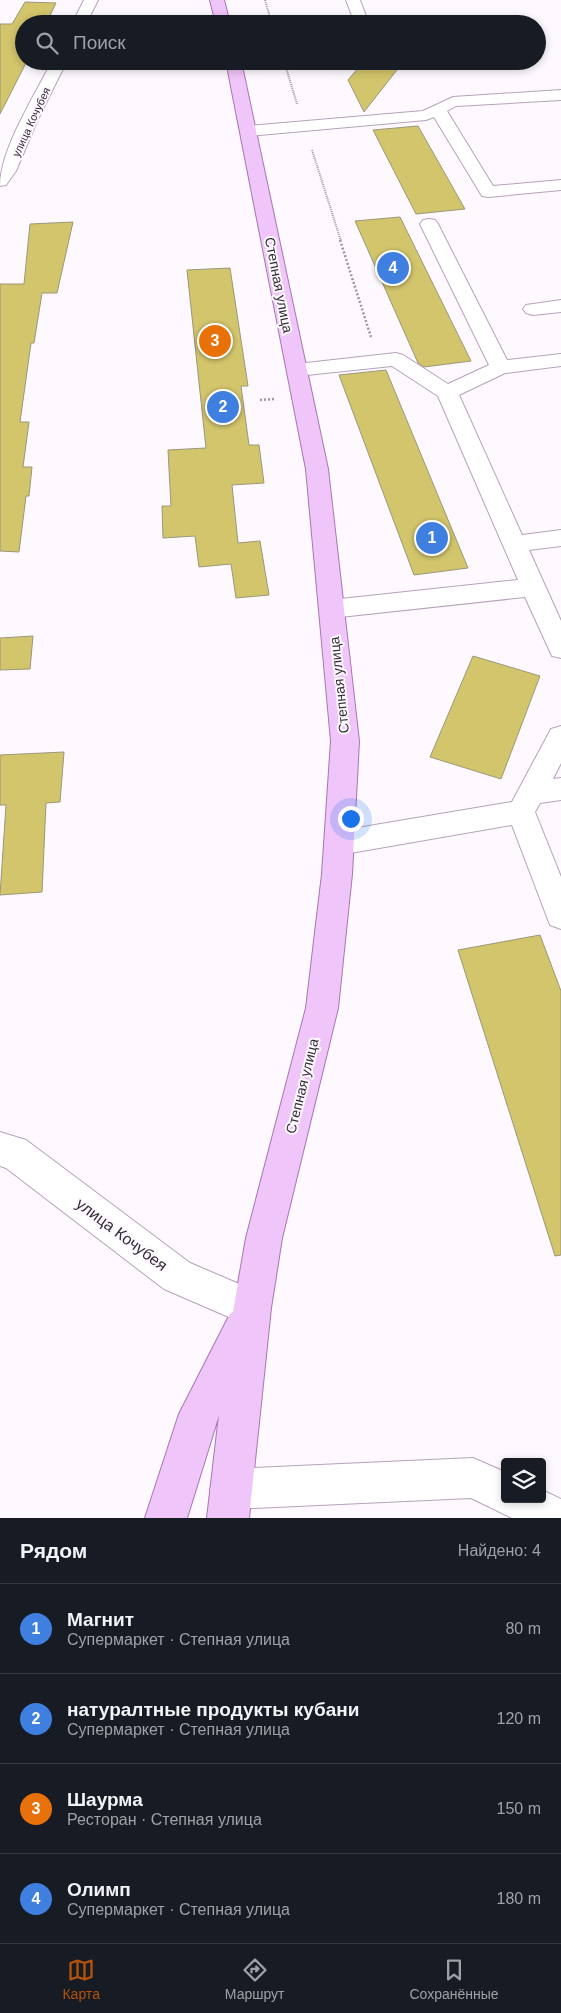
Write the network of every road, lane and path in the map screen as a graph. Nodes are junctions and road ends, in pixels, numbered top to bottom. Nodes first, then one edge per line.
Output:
1 (91, 0) edge
2 (216, 0) edge
3 (265, 0) edge
4 (353, 0) edge
5 (84, 15) edge
6 (220, 15) edge
7 (269, 15) edge
8 (359, 15) edge
9 (55, 70) edge
10 (235, 70) edge
11 (287, 70) edge
12 (561, 95) edge
13 (438, 110) junction
14 (304, 126) junction
15 (248, 131) junction
16 (0, 181) edge
17 (561, 185) edge
18 (429, 224) dead end
19 (561, 306) edge
20 (533, 309) dead end
21 (561, 360) edge
22 (378, 361) junction
23 (500, 367) junction
24 (297, 370) junction
25 (447, 393) junction
26 (561, 538) edge
27 (515, 544) junction
28 (534, 588) junction
29 (331, 609) junction
30 (561, 649) edge
31 (561, 737) edge
32 (561, 789) edge
33 (526, 803) junction
34 (339, 843) junction
35 (561, 916) edge
36 (0, 1149) edge
37 (252, 1308) junction
38 (501, 1491) edge
39 (525, 1503) edge
40 (229, 1504) edge
41 (166, 1518) edge
42 (556, 1518) edge

1 - 5 street
2 - 6 main road
3 - 7 path
4 - 8 street
9 - 16 street, улица Кочубея
10 - 15 main road, Степная улица
11 - 14 path
12 - 13 street
13 - 14 street
13 - 17 street
14 - 15 street
14 - 22 path
15 - 24 main road, Степная улица
18 - 23 street
19 - 20 street
21 - 23 street
22 - 24 street
22 - 25 street
23 - 25 street
24 - 29 main road, Степная улица
25 - 27 street
26 - 27 street
27 - 28 street
28 - 29 street
28 - 30 street
29 - 34 main road, Степная улица
31 - 33 street
32 - 33 street
33 - 34 street
33 - 35 street
34 - 37 main road, Степная улица
36 - 37 street, улица Кочубея
37 - 40 main road, Степная улица
37 - 41 main road, Степная улица
38 - 40 street
39 - 42 street

